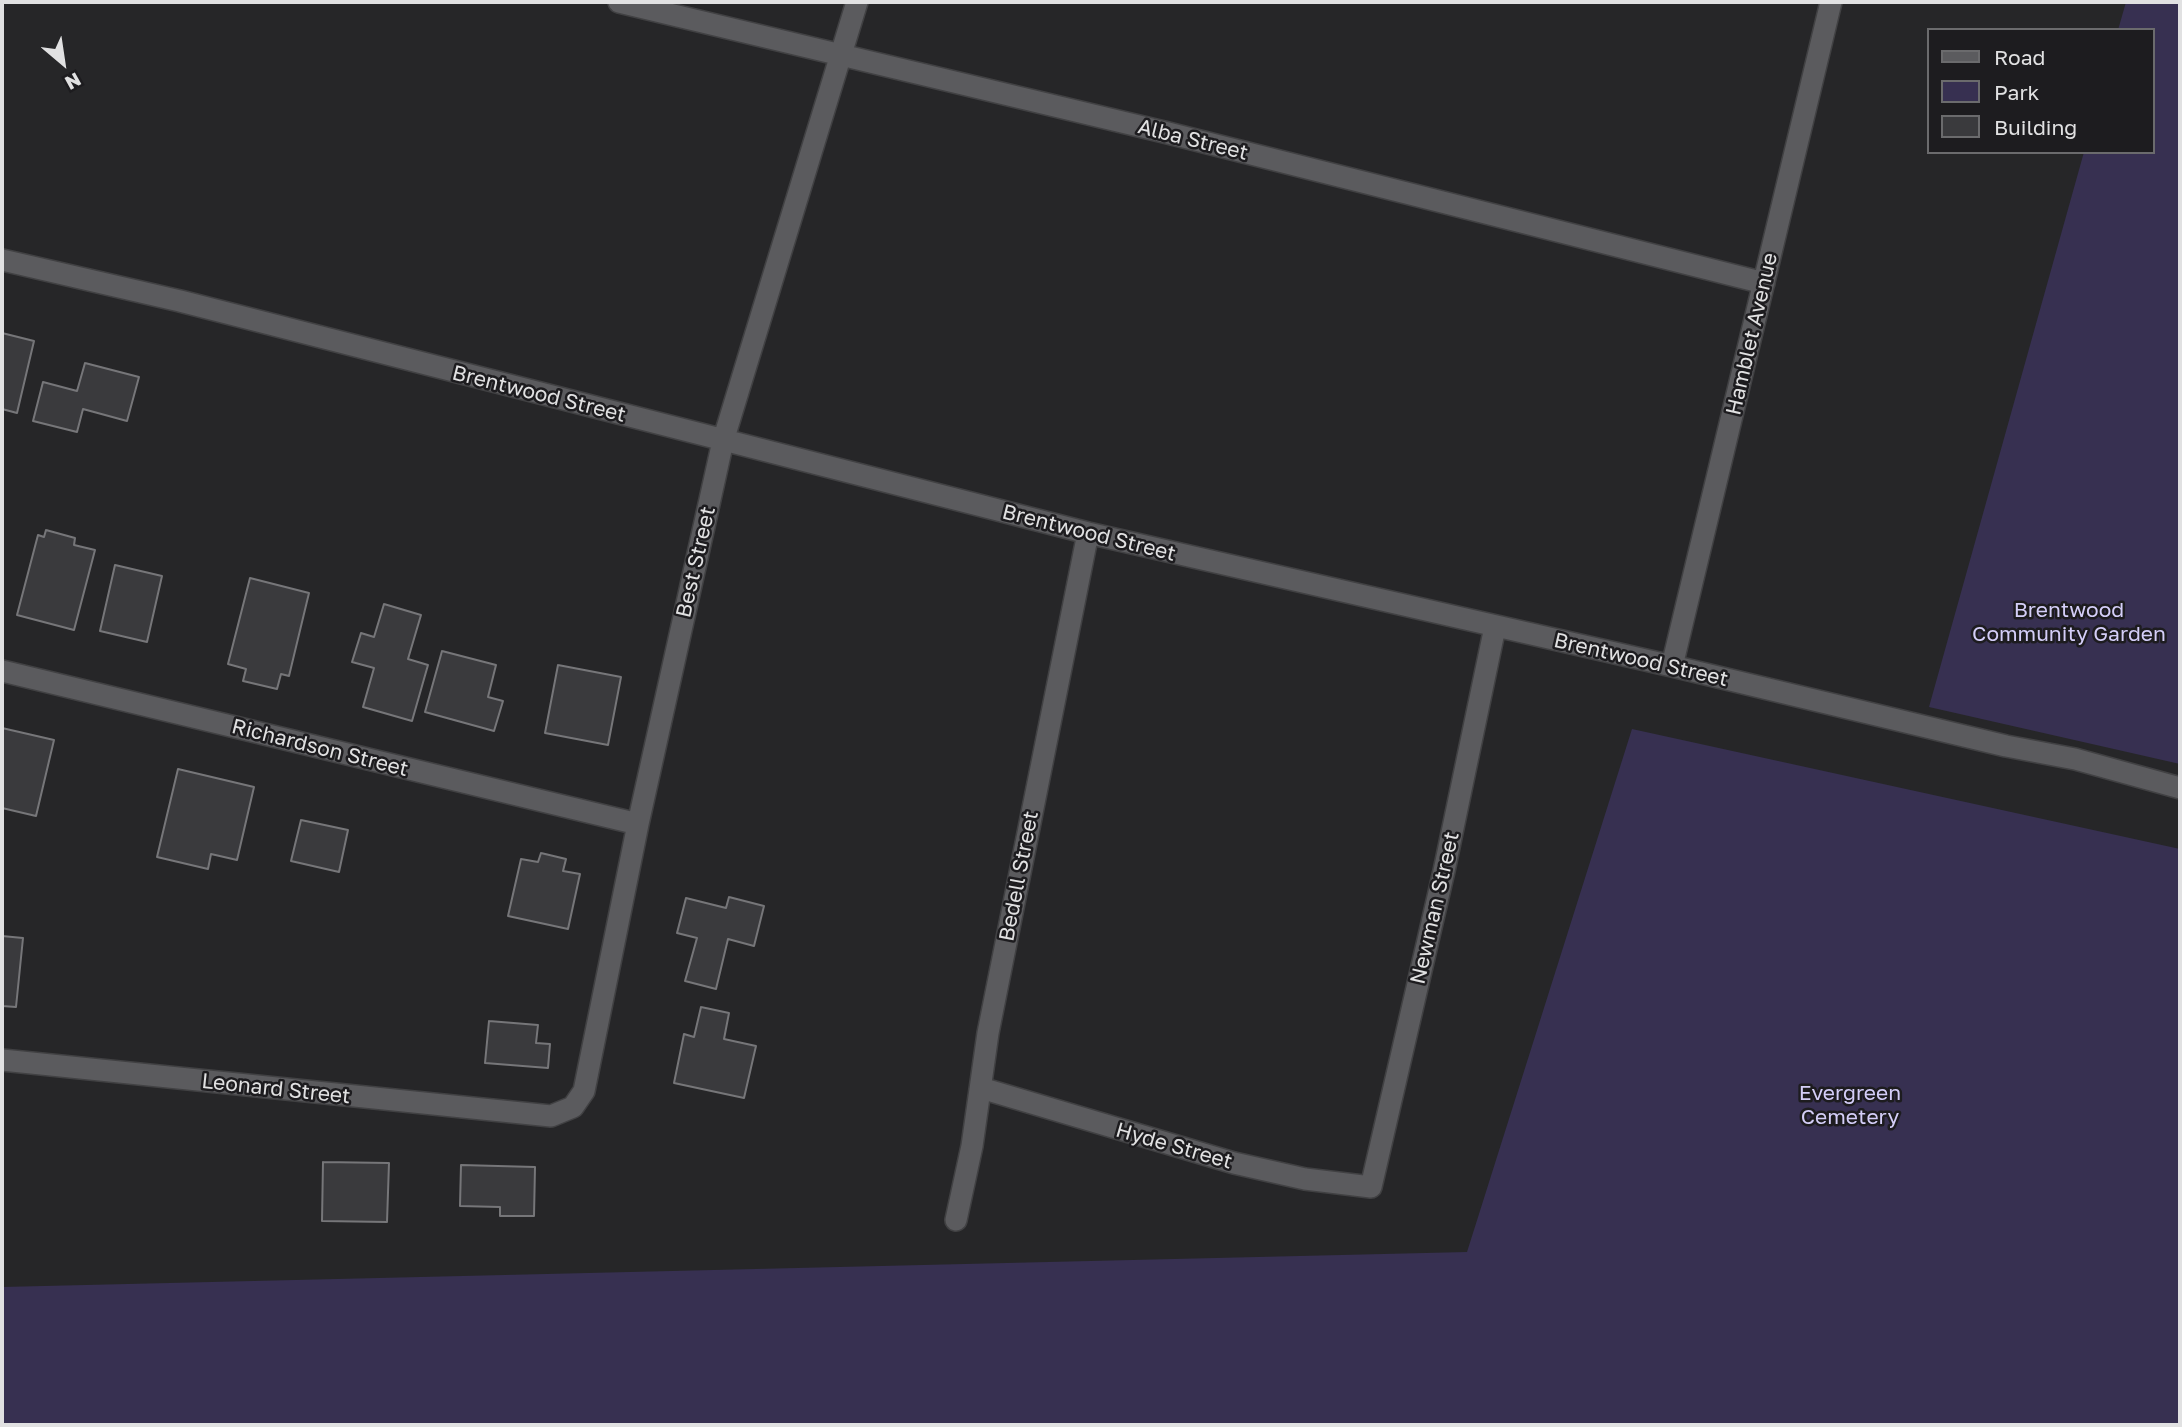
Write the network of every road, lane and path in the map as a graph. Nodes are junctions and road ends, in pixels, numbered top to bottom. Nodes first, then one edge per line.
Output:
1 (619, 2) edge
2 (857, 2) edge
3 (1831, 2) edge
4 (843, 55) junction
5 (2, 260) edge
6 (1764, 283) junction
7 (723, 441) junction
8 (1088, 533) junction
9 (1495, 627) junction
10 (1672, 666) junction
11 (2, 671) edge
12 (2180, 788) edge
13 (638, 824) junction
14 (2, 1060) edge
15 (981, 1088) junction
16 (551, 1116) joint
17 (1371, 1187) joint
18 (956, 1220) dead end

1 - 4 street, Alba Street
2 - 4 street, Best Street
3 - 6 street, Hamblet Avenue
4 - 6 street, Alba Street
4 - 7 street, Best Street
5 - 7 street, Brentwood Street
6 - 10 street, Hamblet Avenue
7 - 8 street, Brentwood Street
7 - 13 street, Best Street
8 - 9 street, Brentwood Street
8 - 15 street, Bedell Street
9 - 10 street, Brentwood Street
9 - 17 street, Newman Street
10 - 12 street, Brentwood Street
11 - 13 street, Richardson Street
13 - 16 street, Best Street
14 - 16 street, Leonard Street
15 - 17 street, Hyde Street
15 - 18 street, Bedell Street

